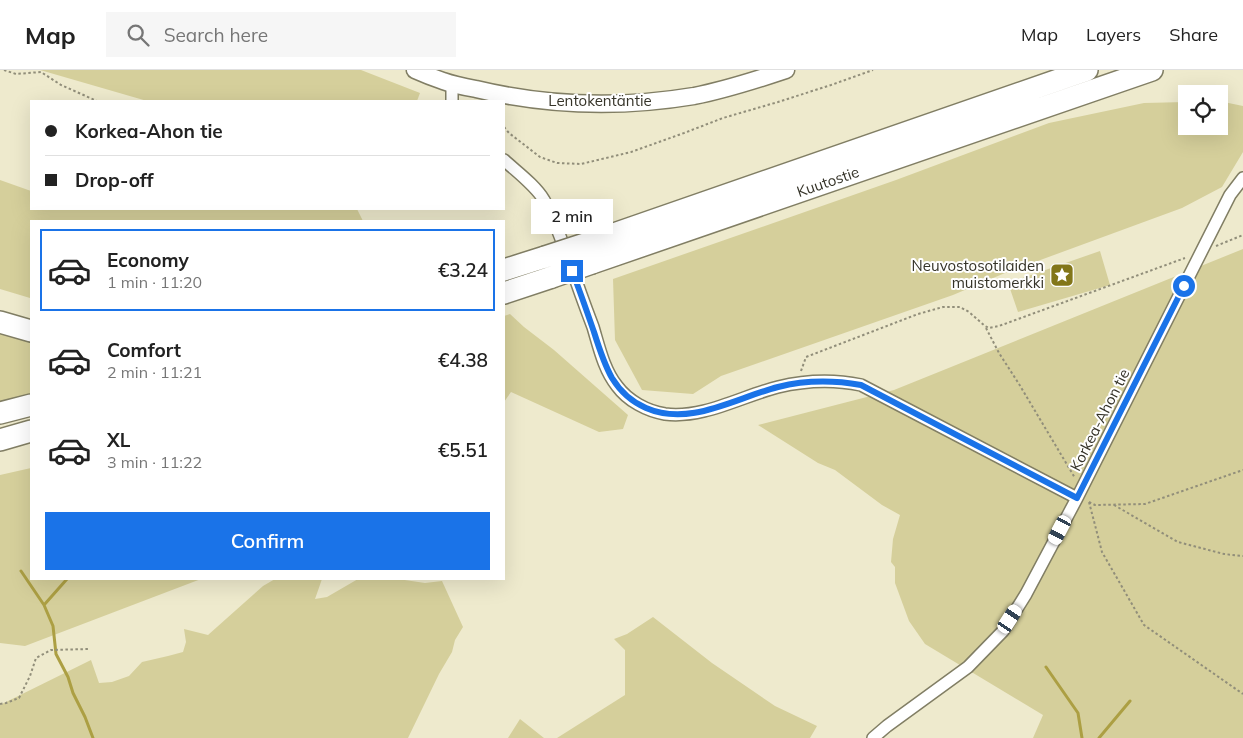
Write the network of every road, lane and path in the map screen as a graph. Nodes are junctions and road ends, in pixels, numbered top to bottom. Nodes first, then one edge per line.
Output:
1 (4, 70) edge
2 (415, 70) edge
3 (786, 70) edge
4 (873, 70) edge
5 (1087, 70) edge
6 (1152, 70) edge
7 (452, 84) junction
8 (95, 100) edge
9 (452, 100) edge
10 (505, 128) edge
11 (505, 161) edge
12 (1243, 178) edge
13 (1243, 236) edge
14 (1201, 252) junction
15 (590, 253) junction
16 (505, 269) edge
17 (505, 293) edge
18 (0, 322) edge
19 (985, 326) junction
20 (30, 331) edge
21 (800, 374) dead end
22 (30, 406) edge
23 (0, 413) edge
24 (30, 430) edge
25 (30, 430) edge
26 (0, 435) edge
27 (0, 440) edge
28 (1243, 470) edge
29 (1079, 494) junction
30 (1089, 502) junction
31 (1113, 504) junction
32 (1243, 556) edge
33 (89, 649) dead end
34 (1243, 694) edge
35 (0, 704) edge
36 (873, 738) edge

1 - 8 path
2 - 7 street, Lentokentäntie
3 - 7 street, Lentokentäntie
4 - 10 path
5 - 15 highway, Kuutostie
6 - 15 highway, Kuutostie
7 - 9 street
11 - 29 street
12 - 14 street, Korkea-Ahon tie
13 - 14 path
14 - 19 path
14 - 29 street, Korkea-Ahon tie
15 - 16 highway, Kuutostie, bridge
15 - 17 highway, Kuutostie, bridge
18 - 20 highway
19 - 21 path
19 - 29 path
22 - 23 highway
24 - 26 highway
25 - 27 highway
28 - 31 path
29 - 30 path
29 - 36 street, Korkea-Ahon tie
30 - 31 path
30 - 34 path
31 - 32 path
33 - 35 path

